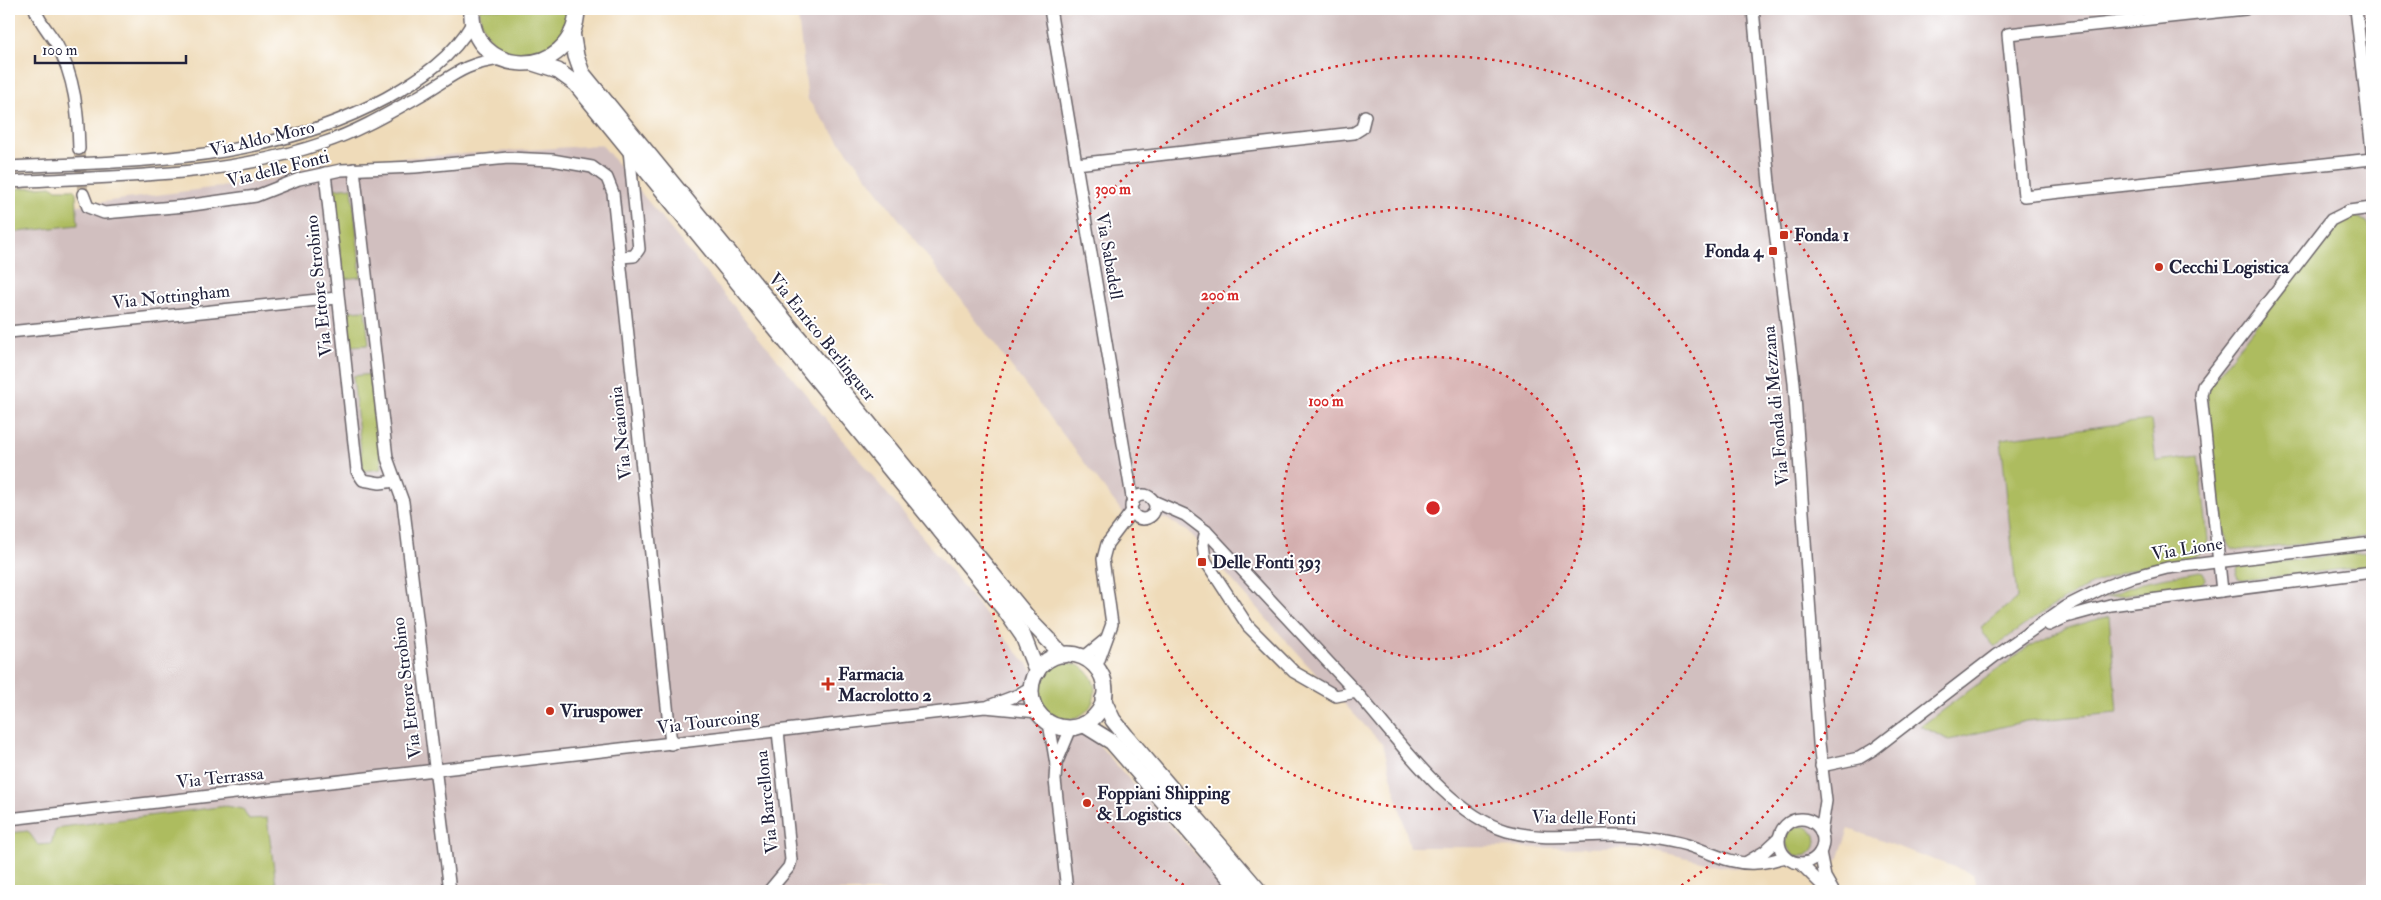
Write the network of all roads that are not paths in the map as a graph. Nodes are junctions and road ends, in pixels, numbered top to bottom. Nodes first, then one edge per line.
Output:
1 (35, 9) edge
2 (577, 9) edge
3 (1050, 9) edge
4 (1753, 9) edge
5 (2245, 9) edge
6 (2356, 9) edge
7 (473, 15) edge
8 (572, 32) junction
9 (502, 59) junction
10 (533, 63) junction
11 (1365, 116) dead end
12 (79, 149) tunnel mouth
13 (629, 150) junction
14 (2372, 151) edge
15 (2372, 159) edge
16 (552, 160) joint
17 (1076, 164) junction
18 (9, 167) edge
19 (354, 169) junction
20 (325, 173) junction
21 (9, 182) edge
22 (83, 194) tunnel mouth
23 (2372, 208) edge
24 (620, 257) junction
25 (337, 298) junction
26 (9, 332) edge
27 (1130, 479) junction
28 (395, 482) junction
29 (1150, 503) junction
30 (1134, 511) junction
31 (1206, 531) junction
32 (2372, 544) edge
33 (2219, 561) junction
34 (2372, 572) edge
35 (2222, 591) junction
36 (2023, 638) junction
37 (1107, 639) junction
38 (1063, 655) junction
39 (1083, 658) junction
40 (1096, 668) junction
41 (1037, 672) junction
42 (1031, 687) junction
43 (1356, 692) junction
44 (1103, 699) junction
45 (985, 707) junction
46 (1038, 712) junction
47 (1049, 723) junction
48 (1077, 726) junction
49 (778, 732) junction
50 (671, 744) junction
51 (1056, 764) junction
52 (1821, 766) junction
53 (435, 771) junction
54 (1826, 801) junction
55 (9, 819) edge
56 (1807, 820) junction
57 (1821, 833) junction
58 (1779, 838) junction
59 (1820, 852) junction
60 (1786, 857) junction
61 (1745, 862) junction
62 (1800, 863) junction
63 (450, 891) edge
64 (769, 891) edge
65 (1067, 891) edge
66 (1241, 891) edge
67 (1259, 891) edge
68 (1828, 891) edge
69 (1833, 891) edge

1 - 12 street
2 - 8 main road
3 - 17 street, Via Sabadell
4 - 52 street, Via Fonda di Mezzana
5 - 15 street
6 - 14 street
7 - 9 main road
7 - 18 street, Via Aldo Moro
8 - 10 main road
8 - 38 main road, Via Enrico Berlinguer
9 - 10 main road
9 - 21 street, Via Aldo Moro
10 - 13 main road, Via Enrico Berlinguer
11 - 17 street
13 - 24 street
13 - 41 main road, Via Enrico Berlinguer
16 - 19 street, Via delle Fonti
16 - 24 street, Via Neaionia
17 - 27 street, Via Sabadell
19 - 20 street, Via delle Fonti
19 - 28 street, Via Ettore Strobino
20 - 22 street, Via delle Fonti
20 - 25 street, Via Ettore Strobino
23 - 33 street
24 - 50 street, Via Neaionia
25 - 26 street, Via Nottingham
25 - 28 street, Via Ettore Strobino
27 - 29 street
27 - 30 street, Via Sabadell
28 - 53 street, Via Ettore Strobino
29 - 30 street
29 - 30 street
29 - 31 street, Via delle Fonti
30 - 37 street
31 - 43 street, Via delle Fonti
31 - 43 street
32 - 33 street, Via Lione
33 - 35 street
33 - 36 street, Via Lione
34 - 35 street, Via Lione
35 - 36 street, Via Lione
36 - 52 street, Via Lione
37 - 39 street
37 - 40 street
38 - 39 main road
38 - 41 main road
39 - 40 main road
40 - 44 main road
41 - 42 main road
42 - 45 street, Via Tourcoing
42 - 46 main road
43 - 61 street, Via delle Fonti
44 - 48 main road
44 - 67 main road
45 - 46 street, Via Tourcoing
45 - 49 street, Via Tourcoing
46 - 47 main road
47 - 48 main road
47 - 51 street
48 - 51 street
48 - 66 main road
49 - 50 street, Via Tourcoing
49 - 64 street, Via Barcellona
50 - 53 street, Via Tourcoing
51 - 65 street
52 - 54 street, Via Fonda di Mezzana
53 - 55 street, Via Terrassa
53 - 63 street, Via Ettore Strobino
54 - 56 street
54 - 57 street, Via Fonda di Mezzana
56 - 57 street
56 - 58 street
57 - 59 street
58 - 60 street
58 - 61 street
59 - 62 street
59 - 69 street
60 - 61 street, Via delle Fonti
60 - 62 street
62 - 68 street

